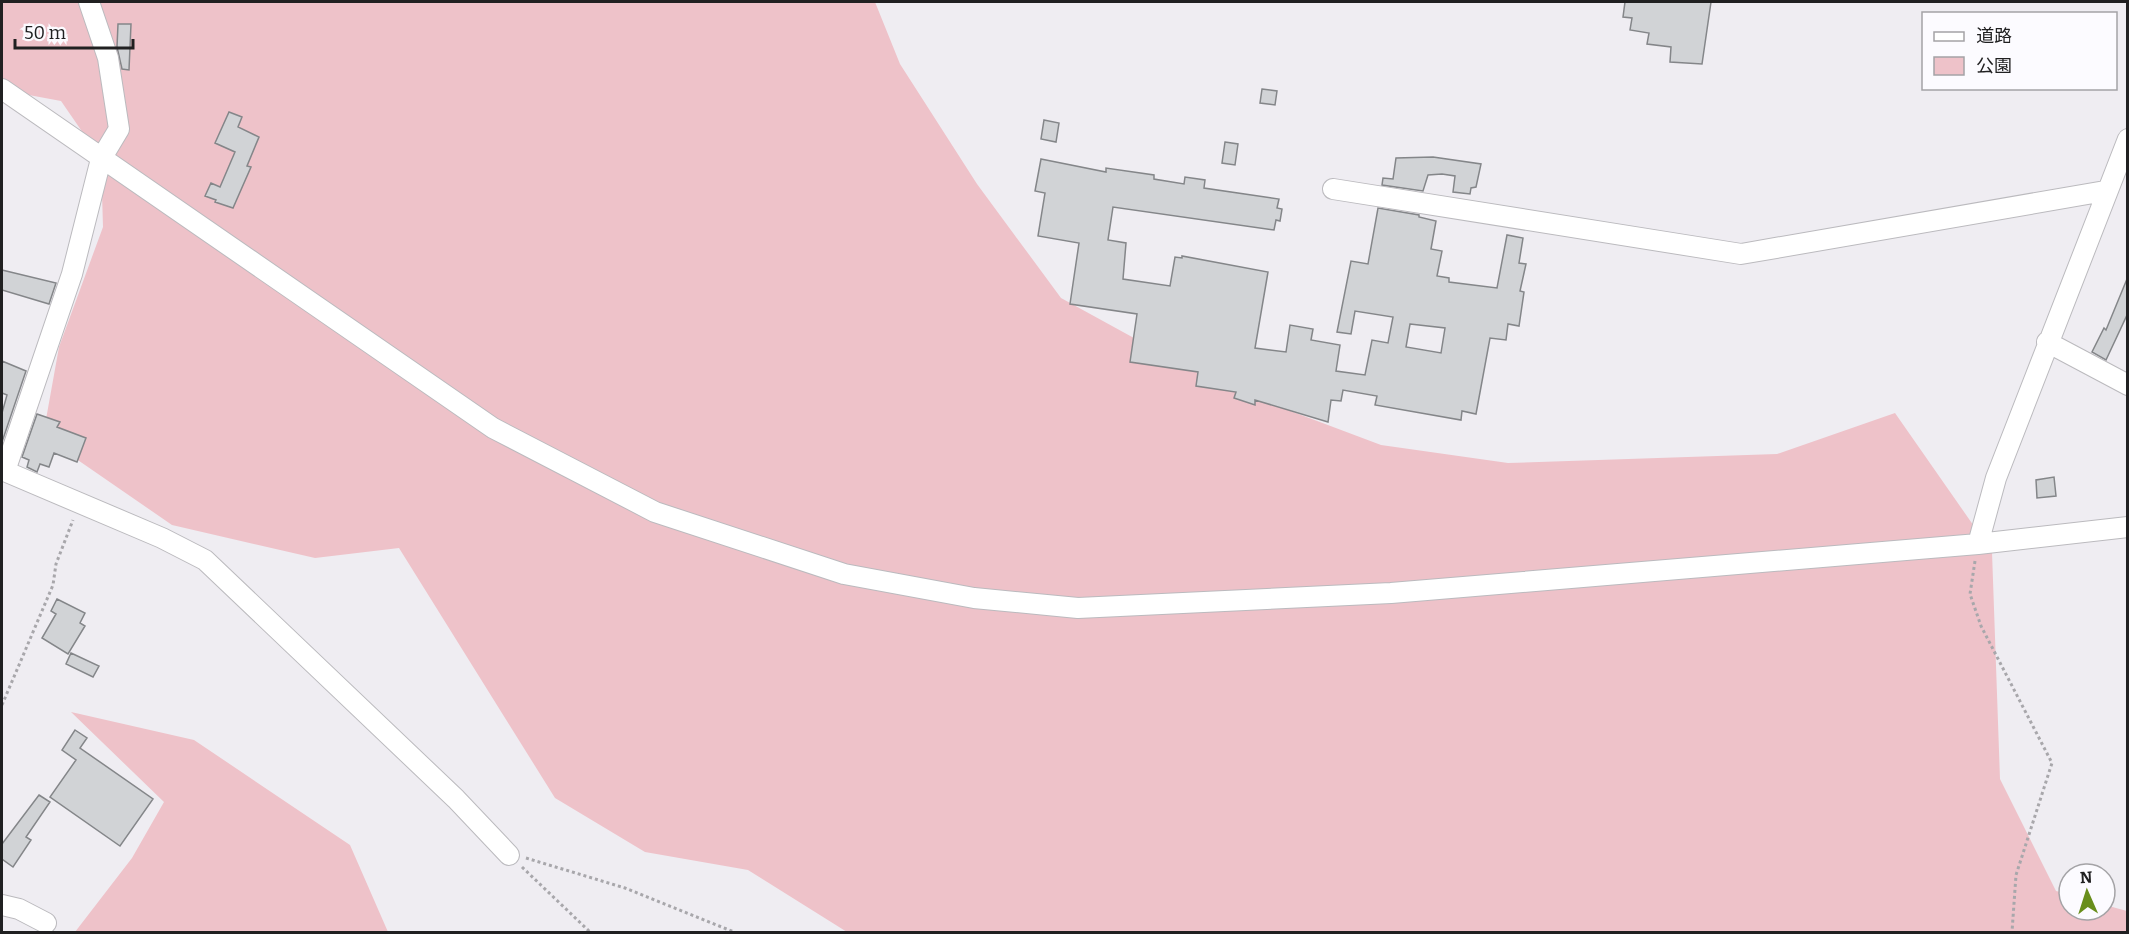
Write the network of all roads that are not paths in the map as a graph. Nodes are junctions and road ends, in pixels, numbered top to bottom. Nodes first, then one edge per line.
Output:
1 (89, 2) edge
2 (2, 89) edge
3 (2127, 139) edge
4 (101, 159) junction
5 (1333, 189) dead end
6 (2105, 191) junction
7 (2047, 342) junction
8 (2127, 386) edge
9 (3, 471) edge
10 (2127, 527) edge
11 (1978, 544) junction
12 (510, 855) road end
13 (2, 905) edge
14 (46, 923) dead end

1 - 4 street
2 - 4 street
3 - 6 street
4 - 9 street
4 - 11 street
5 - 6 street
6 - 7 street
7 - 8 street
7 - 11 street
9 - 12 street
10 - 11 street
13 - 14 street

